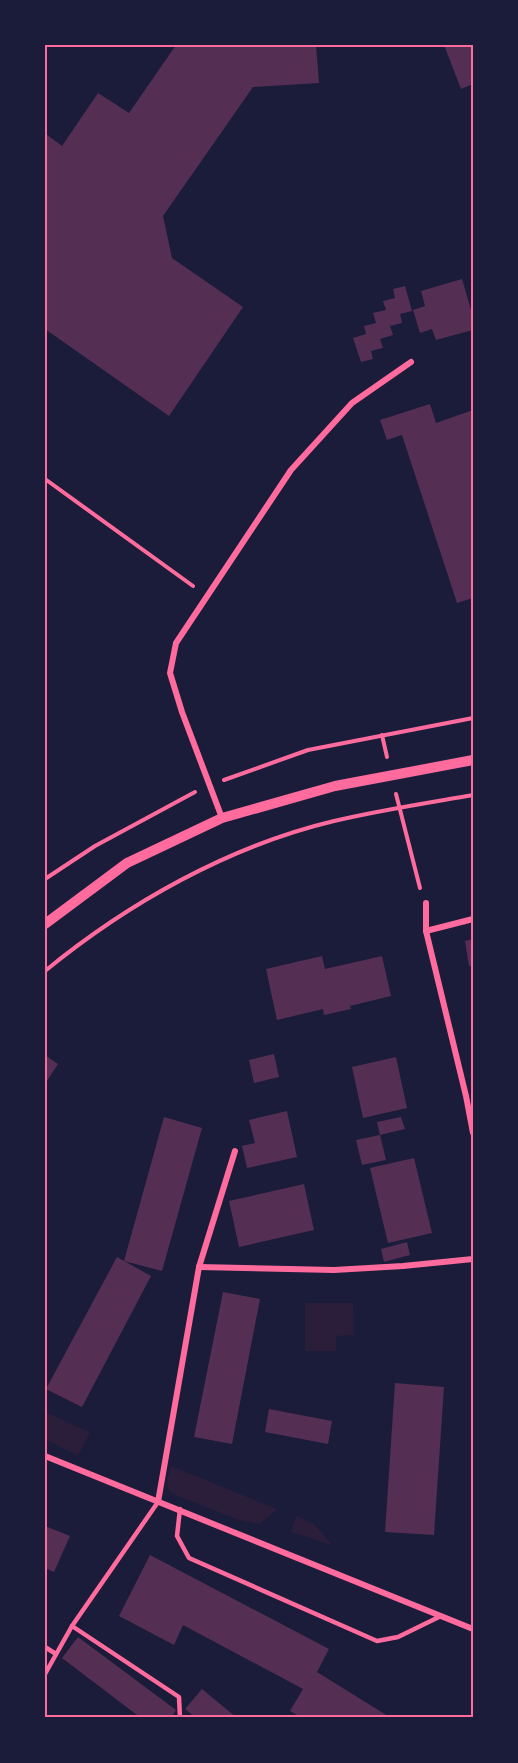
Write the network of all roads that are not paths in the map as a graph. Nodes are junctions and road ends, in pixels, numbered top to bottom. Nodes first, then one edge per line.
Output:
1 (411, 362) dead end
2 (473, 760) edge
3 (222, 818) junction
4 (426, 903) road end
5 (473, 919) edge
6 (45, 924) edge
7 (426, 931) junction
8 (469, 1095) edge
9 (473, 1133) edge
10 (235, 1151) dead end
11 (473, 1259) edge
12 (199, 1267) junction
13 (45, 1456) edge
14 (158, 1502) junction
15 (180, 1509) junction
16 (441, 1616) junction
17 (72, 1626) junction
18 (473, 1629) edge
19 (45, 1647) edge
20 (56, 1654) junction
21 (45, 1674) edge
22 (180, 1718) edge

1 - 3 street
2 - 3 street
3 - 6 street
4 - 7 street
5 - 7 street
7 - 8 street
8 - 9 street
10 - 12 street
11 - 12 street
12 - 14 street
13 - 14 street
14 - 15 street
14 - 17 lane
15 - 16 street
15 - 16 lane
16 - 18 street
17 - 20 lane
17 - 22 lane
19 - 20 lane
20 - 21 lane

